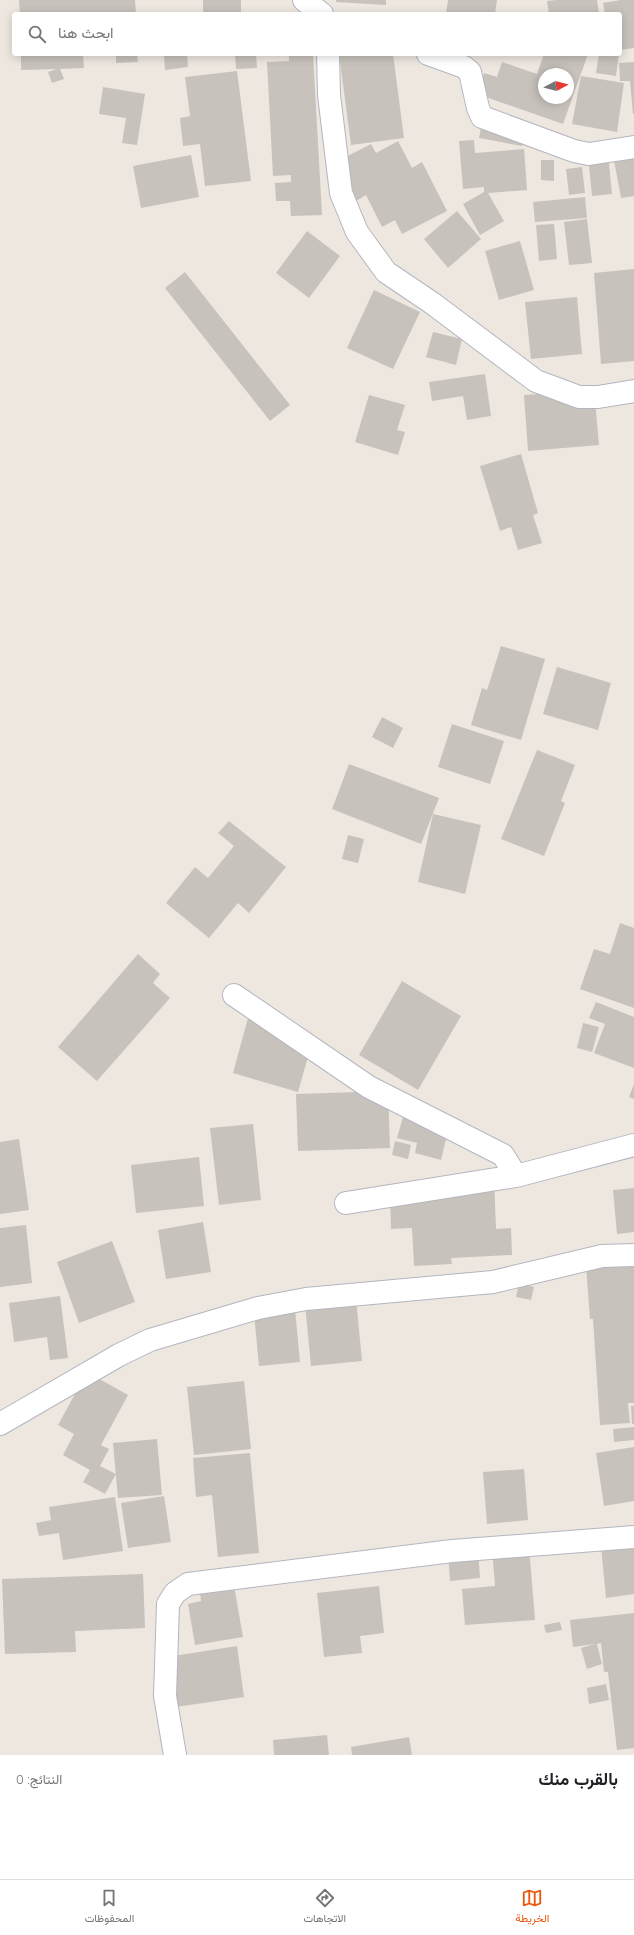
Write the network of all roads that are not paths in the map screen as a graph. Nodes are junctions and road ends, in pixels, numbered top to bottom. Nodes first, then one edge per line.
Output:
1 (304, 0) edge
2 (319, 12) edge
3 (328, 56) edge
4 (434, 56) edge
5 (634, 147) edge
6 (634, 391) edge
7 (234, 995) dead end
8 (634, 1145) edge
9 (516, 1176) junction
10 (346, 1203) dead end
11 (634, 1255) edge
12 (0, 1424) edge
13 (634, 1537) edge
14 (175, 1755) edge

1 - 2 street
3 - 6 street
4 - 5 street
7 - 9 street
8 - 9 street
9 - 10 street
11 - 12 street
13 - 14 street

